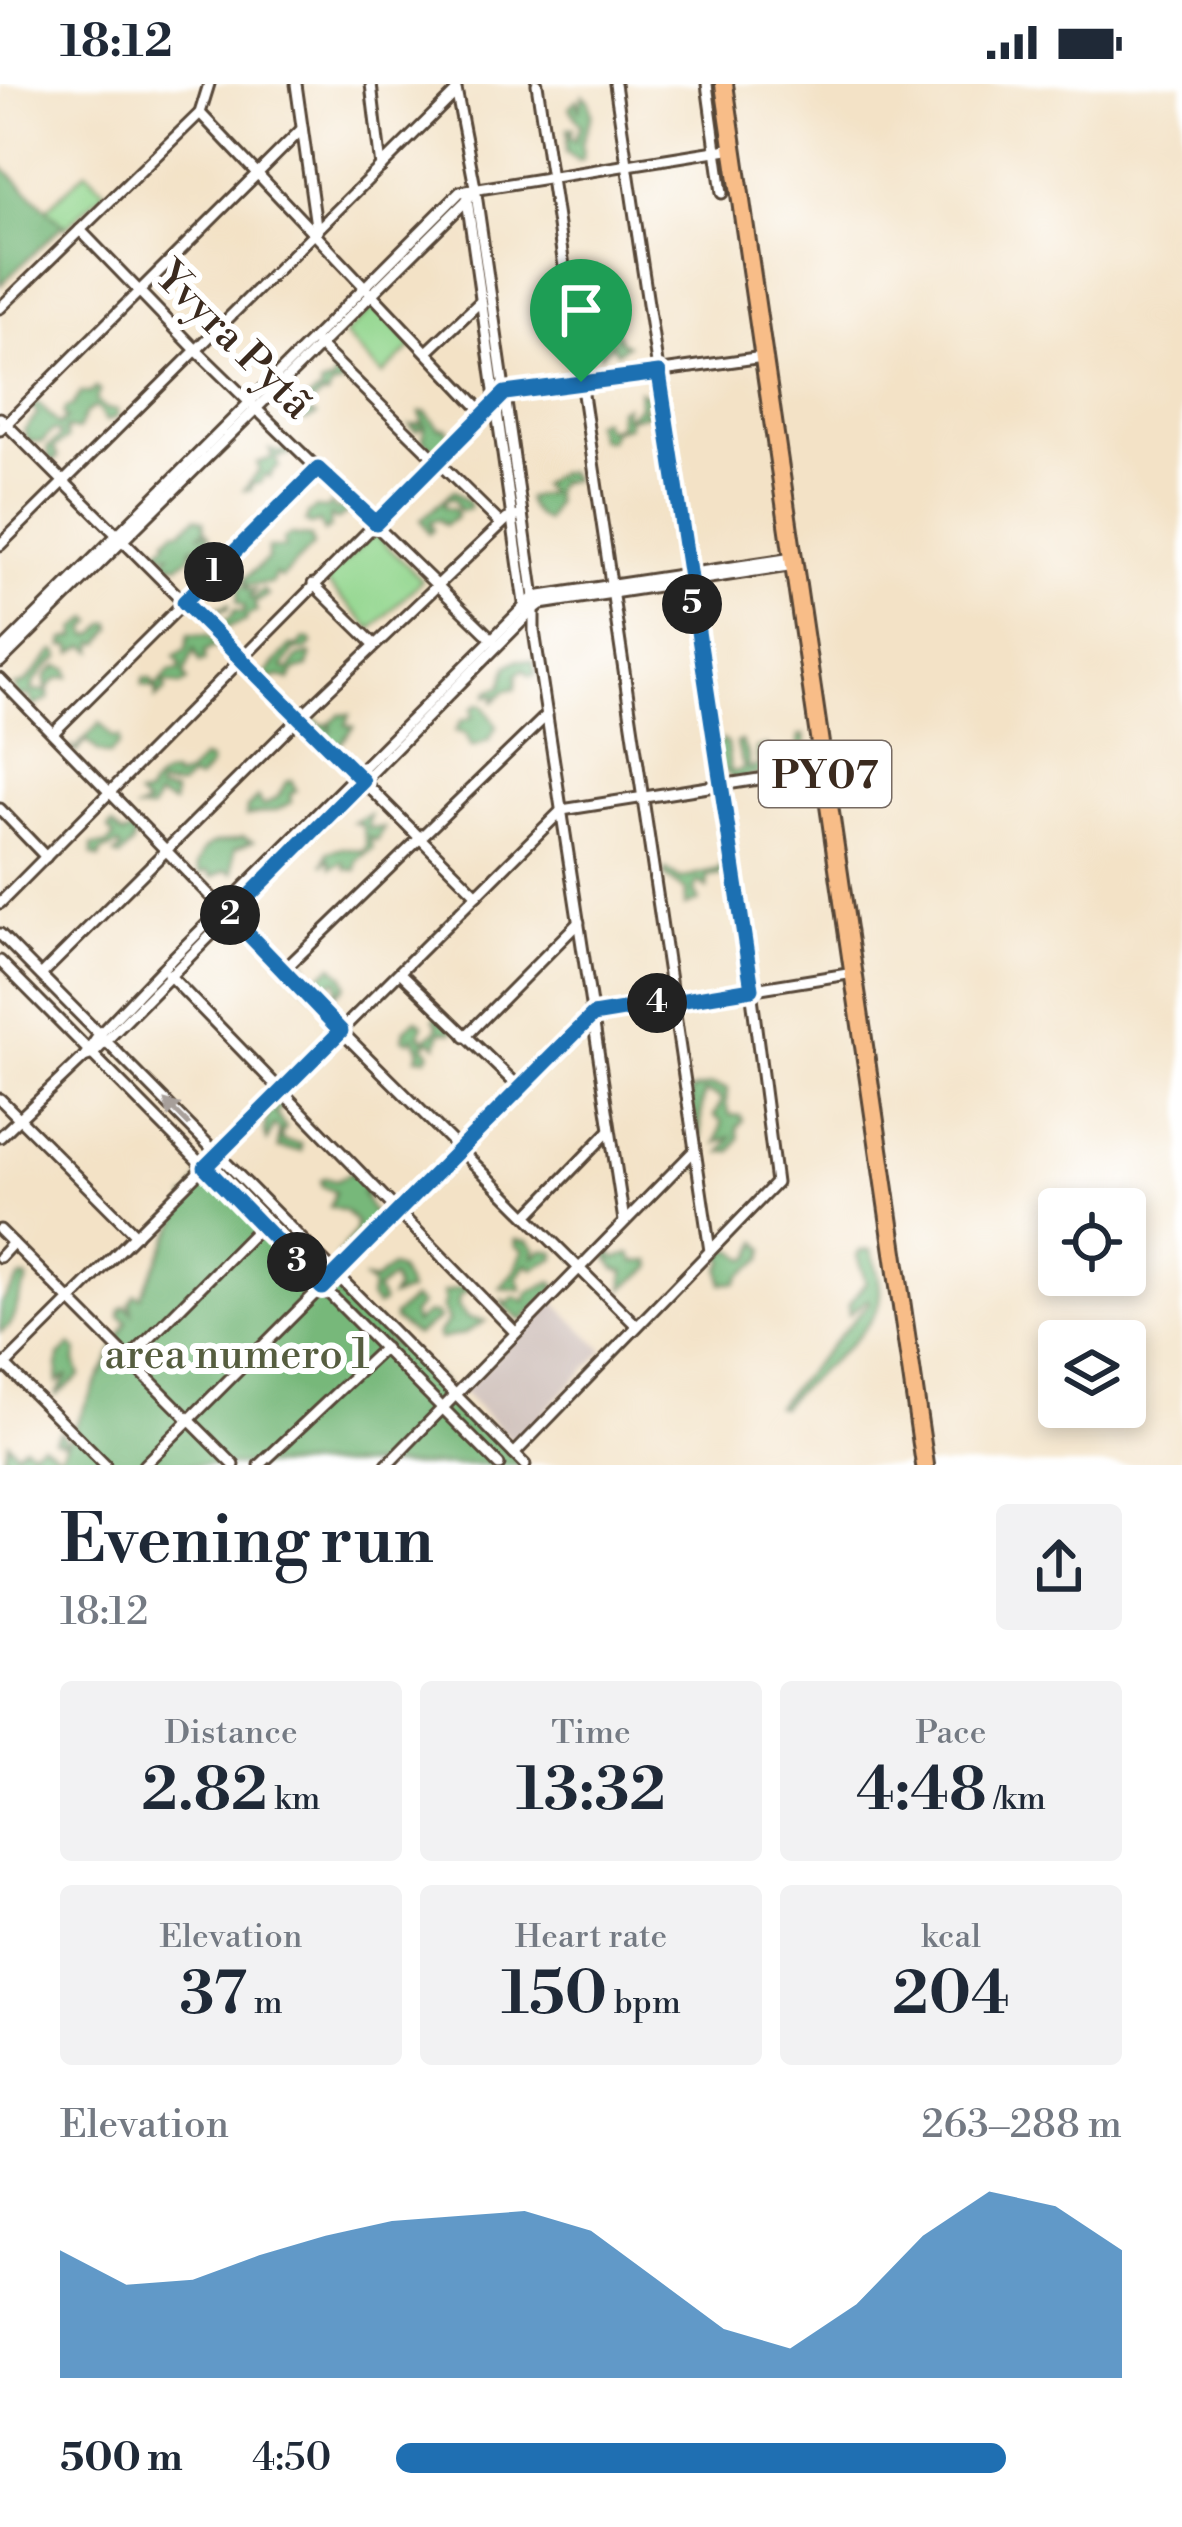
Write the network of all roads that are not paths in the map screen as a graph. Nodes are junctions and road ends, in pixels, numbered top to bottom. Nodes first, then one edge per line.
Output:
1 (209, 84) edge
2 (296, 84) edge
3 (371, 84) edge
4 (537, 84) edge
5 (615, 84) edge
6 (707, 84) edge
7 (724, 84) edge
8 (455, 88) edge
9 (200, 112) junction
10 (302, 129) junction
11 (724, 150) junction
12 (627, 163) junction
13 (381, 167) junction
14 (261, 174) junction
15 (550, 176) junction
16 (471, 188) junction
17 (722, 193) dead end
18 (80, 230) junction
19 (316, 233) junction
20 (370, 290) junction
21 (142, 292) junction
22 (490, 292) junction
23 (481, 301) junction
24 (0, 308) edge
25 (317, 343) junction
26 (198, 352) junction
27 (428, 352) junction
28 (765, 357) junction
29 (659, 373) junction
30 (581, 382) junction
31 (505, 393) junction
32 (495, 402) junction
33 (254, 406) junction
34 (484, 413) junction
35 (2, 424) edge
36 (437, 461) junction
37 (318, 469) junction
38 (64, 482) junction
39 (517, 516) junction
40 (376, 523) junction
41 (501, 524) junction
42 (120, 538) junction
43 (0, 545) edge
44 (795, 562) junction
45 (688, 578) junction
46 (314, 584) junction
47 (438, 585) junction
48 (613, 588) junction
49 (184, 602) junction
50 (529, 607) junction
51 (495, 642) junction
52 (375, 645) junction
53 (0, 652) edge
54 (241, 659) junction
55 (0, 662) edge
56 (0, 679) edge
57 (547, 715) junction
58 (299, 717) junction
59 (52, 733) junction
60 (824, 769) junction
61 (360, 778) junction
62 (719, 784) junction
63 (110, 792) junction
64 (643, 796) junction
65 (0, 809) edge
66 (562, 810) junction
67 (420, 837) junction
68 (165, 849) junction
69 (46, 856) junction
70 (478, 895) junction
71 (0, 903) edge
72 (226, 912) junction
73 (580, 922) junction
74 (0, 934) edge
75 (0, 961) edge
76 (284, 970) junction
77 (166, 972) junction
78 (400, 972) junction
79 (855, 972) junction
80 (41, 975) junction
81 (752, 989) junction
82 (671, 1000) junction
83 (593, 1015) junction
84 (341, 1031) junction
85 (465, 1037) junction
86 (103, 1038) junction
87 (88, 1053) junction
88 (520, 1088) junction
89 (281, 1091) junction
90 (0, 1099) edge
91 (19, 1118) junction
92 (609, 1131) junction
93 (0, 1138) edge
94 (460, 1148) junction
95 (693, 1152) junction
96 (218, 1154) junction
97 (205, 1167) junction
98 (399, 1211) junction
99 (527, 1216) junction
100 (624, 1221) junction
101 (262, 1225) junction
102 (0, 1230) edge
103 (136, 1235) junction
104 (14, 1244) junction
105 (710, 1251) junction
106 (0, 1257) edge
107 (578, 1267) junction
108 (338, 1273) junction
109 (322, 1288) junction
110 (70, 1300) junction
111 (637, 1326) junction
112 (515, 1331) junction
113 (397, 1336) junction
114 (384, 1348) junction
115 (128, 1359) junction
116 (2, 1367) edge
117 (454, 1393) junction
118 (441, 1406) junction
119 (189, 1420) junction
120 (514, 1454) junction
121 (105, 1465) edge
122 (144, 1465) edge
123 (234, 1465) edge
124 (260, 1465) edge
125 (387, 1465) edge
126 (500, 1465) edge
127 (525, 1465) edge
128 (925, 1465) edge

1 - 9 street
2 - 10 street
3 - 13 street
4 - 15 street
5 - 12 street
6 - 11 street
7 - 11 highway, PY07
8 - 13 street
8 - 16 street
9 - 14 street
9 - 18 street
10 - 14 street
10 - 19 street
11 - 12 street
11 - 17 street
11 - 28 highway, PY07
12 - 15 street
12 - 29 street
13 - 19 street
14 - 19 street
14 - 21 street
15 - 16 street
15 - 30 street
16 - 20 street
16 - 22 street
16 - 23 street
18 - 21 street, Yvyra Pytã
18 - 24 street
19 - 20 street
19 - 26 street
20 - 25 street
20 - 27 street
21 - 26 street, Yvyra Pytã
21 - 35 street
22 - 23 street
22 - 31 street
23 - 27 street
23 - 32 street
25 - 33 street
25 - 36 street
26 - 33 street, Yvyra Pytã
26 - 38 street
27 - 34 street
28 - 29 street
28 - 44 highway, PY07
29 - 30 street
29 - 45 street
30 - 31 street
30 - 48 street
31 - 32 street
31 - 39 street
32 - 34 street
32 - 39 street
33 - 37 street, Yvyra Pytã
33 - 42 street
34 - 36 street
35 - 38 street
36 - 40 street
36 - 41 street
37 - 40 street, Yvyra Pytã
37 - 49 street
38 - 42 street
38 - 43 street
39 - 41 street
39 - 50 street
40 - 46 street
40 - 47 street, Yvyra Pytã
41 - 47 street
42 - 49 street
42 - 53 street
42 - 55 street
44 - 45 street
44 - 60 highway, PY07
45 - 48 street
45 - 62 street
46 - 52 street
46 - 54 street
47 - 51 street, Yvyra Pytã
47 - 52 street
48 - 50 street
48 - 64 street
49 - 54 street
49 - 59 street
50 - 51 street
50 - 57 street
51 - 61 street
52 - 58 street
54 - 58 street
54 - 63 street
56 - 59 street
57 - 66 street
57 - 67 street
58 - 61 street
58 - 68 street
59 - 63 street
60 - 62 street
60 - 79 highway, PY07
61 - 67 street
61 - 72 street
62 - 64 street
62 - 81 street
63 - 68 street
63 - 69 street
64 - 66 street
64 - 82 street
65 - 69 street
66 - 70 street
66 - 73 street
67 - 70 street
67 - 76 street
68 - 72 street
68 - 80 street
69 - 71 street
70 - 78 street
72 - 76 street
72 - 77 street
73 - 83 street
73 - 85 street
74 - 80 street
75 - 87 street
76 - 84 street
77 - 86 street
77 - 89 street
78 - 84 street
78 - 85 street
79 - 81 street
79 - 128 highway, PY07
80 - 86 street
81 - 82 street
81 - 105 street
82 - 83 street
82 - 95 street
83 - 88 street
83 - 92 street
84 - 89 street
84 - 94 street
85 - 88 street
86 - 87 street
96 -> 86 street
87 - 91 street
87 - 97 street
88 - 94 street
89 - 96 street
89 - 98 street
90 - 91 street
91 - 93 street
91 - 103 street
92 - 99 street
92 - 100 street
94 - 98 street
94 - 99 street
95 - 100 street
95 - 105 street
96 - 97 street
96 - 108 street
97 - 101 street
97 - 103 street
98 - 108 street
98 - 112 street
99 - 107 street
100 - 107 street
101 - 109 street
101 - 115 street
102 - 104 street
103 - 110 street
104 - 106 street
104 - 110 street
105 - 111 street
107 - 111 street
107 - 112 street
108 - 109 street
108 - 113 street
109 - 114 street
109 - 119 street
110 - 115 street
110 - 116 street
111 - 120 street
112 - 117 street
113 - 114 street
113 - 117 street
114 - 118 street
114 - 124 street
115 - 119 street
116 - 121 street
117 - 118 street
117 - 120 street
118 - 125 street
118 - 126 street
119 - 122 street
119 - 123 street
120 - 127 street

